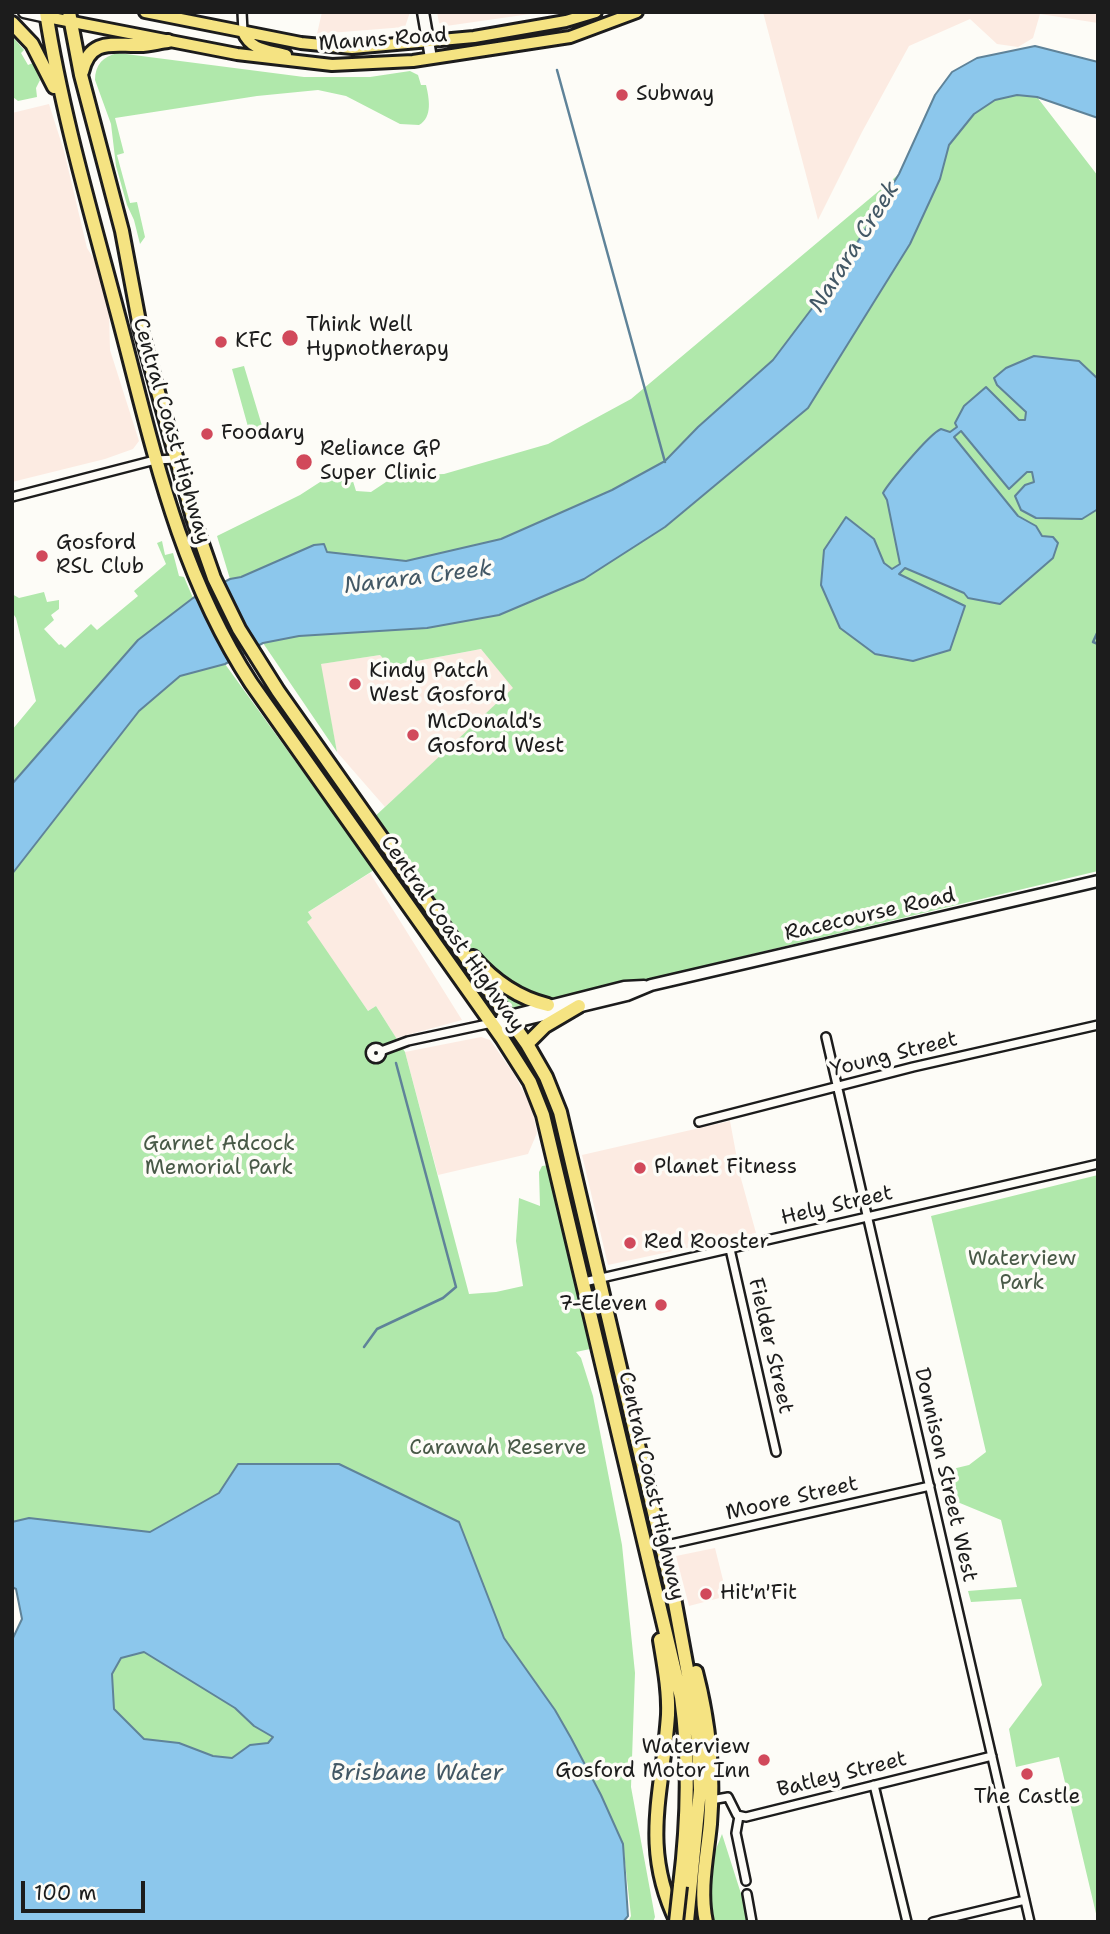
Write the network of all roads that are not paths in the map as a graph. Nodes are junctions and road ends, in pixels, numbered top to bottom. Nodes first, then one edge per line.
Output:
1 (24, 12) edge
2 (145, 12) edge
3 (242, 12) edge
4 (423, 12) edge
5 (596, 12) edge
6 (637, 12) edge
7 (46, 15) edge
8 (70, 17) edge
9 (12, 23) edge
10 (243, 32) junction
11 (168, 41) junction
12 (428, 41) junction
13 (431, 58) junction
14 (315, 64) junction
15 (81, 75) junction
16 (64, 110) junction
17 (176, 459) junction
18 (155, 460) junction
19 (12, 497) edge
20 (1098, 881) edge
21 (421, 895) junction
22 (651, 985) junction
23 (548, 1005) junction
24 (579, 1006) junction
25 (509, 1019) junction
26 (492, 1023) junction
27 (1098, 1024) edge
28 (826, 1037) dead end
29 (527, 1044) junction
30 (381, 1051) dead end
31 (838, 1086) junction
32 (699, 1122) dead end
33 (1098, 1164) edge
34 (866, 1217) junction
35 (730, 1249) junction
36 (600, 1279) junction
37 (584, 1282) junction
38 (776, 1452) dead end
39 (930, 1486) junction
40 (643, 1538) junction
41 (662, 1546) junction
42 (674, 1598) junction
43 (992, 1756) junction
44 (874, 1785) junction
45 (711, 1800) junction
46 (739, 1816) junction
47 (746, 1881) dead end
48 (685, 1886) junction
49 (747, 1894) dead end
50 (1025, 1900) junction
51 (677, 1922) edge
52 (687, 1922) edge
53 (706, 1922) edge
54 (752, 1922) edge
55 (907, 1922) edge
56 (933, 1922) edge
57 (1030, 1922) edge

1 - 7 main road
2 - 10 main road, Manns Road
3 - 10 street
4 - 12 main road
5 - 12 main road, Manns Road
6 - 13 main road, Manns Road
7 - 8 main road, Manns Road
7 - 16 highway, Central Coast Highway
8 - 11 main road, Manns Road
8 - 15 highway, Central Coast Highway
9 - 16 highway
10 - 12 main road, Manns Road
10 - 14 main road
11 - 14 main road, Manns Road
11 - 15 highway
12 - 13 main road
13 - 14 main road, Manns Road
15 - 17 highway, Central Coast Highway
16 - 18 highway, Central Coast Highway
17 - 18 street
17 - 21 highway, Central Coast Highway
18 - 19 street
18 - 26 highway, Central Coast Highway
20 - 22 main road, Racecourse Road
21 - 23 highway
21 - 25 highway, Central Coast Highway
22 - 23 main road, Racecourse Road
22 - 24 main road, Racecourse Road
23 - 25 main road, Racecourse Road
24 - 25 main road, Racecourse Road
24 - 29 highway
25 - 26 main road, Racecourse Road
25 - 29 highway, Central Coast Highway
26 - 30 street
26 - 37 highway, Central Coast Highway
27 - 31 street, Young Street
28 - 31 street, Donnison Street West
29 - 36 highway, Central Coast Highway
31 - 32 street, Young Street
31 - 34 street, Donnison Street West
33 - 34 street, Hely Street
34 - 35 street, Hely Street
34 - 39 street, Donnison Street West
35 - 36 street, Hely Street
35 - 38 street, Fielder Street
36 - 37 street, Hely Street
36 - 41 highway, Central Coast Highway
37 - 40 highway, Central Coast Highway
39 - 41 street, Moore Street
39 - 43 street, Donnison Street West
40 - 48 highway, Central Coast Highway
40 - 51 highway
41 - 42 highway, Central Coast Highway
42 - 45 highway
42 - 48 highway, Central Coast Highway
43 - 44 street, Batley Street
43 - 50 street, Donnison Street West
44 - 46 street, Batley Street
44 - 55 street
45 - 46 street
45 - 53 highway
46 - 47 street
48 - 51 highway, Central Coast Highway, bridge
48 - 52 highway, Central Coast Highway
49 - 54 street
50 - 56 street
50 - 57 street, Donnison Street West

